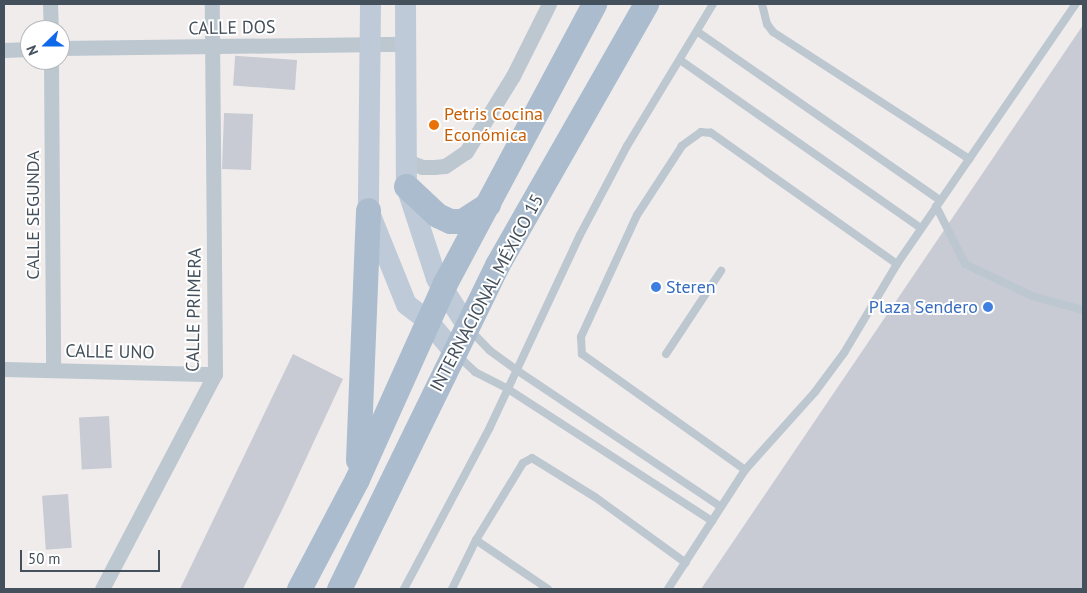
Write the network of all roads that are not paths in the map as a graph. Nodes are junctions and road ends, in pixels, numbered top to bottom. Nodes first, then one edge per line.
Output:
1 (50, 4) edge
2 (212, 4) edge
3 (370, 4) edge
4 (405, 4) edge
5 (549, 4) edge
6 (594, 4) edge
7 (646, 4) edge
8 (714, 4) edge
9 (762, 4) edge
10 (1076, 4) edge
11 (51, 20) edge
12 (698, 32) junction
13 (371, 44) junction
14 (404, 44) junction
15 (212, 47) junction
16 (70, 48) edge
17 (20, 49) edge
18 (4, 50) edge
19 (680, 60) junction
20 (51, 70) edge
21 (969, 159) junction
22 (404, 160) junction
23 (406, 186) junction
24 (938, 203) junction
25 (488, 204) junction
26 (368, 210) junction
27 (922, 228) junction
28 (896, 264) junction
29 (721, 271) dead end
30 (444, 286) junction
31 (1083, 310) edge
32 (427, 320) junction
33 (467, 326) junction
34 (454, 352) junction
35 (666, 354) dead end
36 (4, 369) edge
37 (53, 370) junction
38 (518, 371) junction
39 (215, 374) junction
40 (508, 390) junction
41 (745, 470) junction
42 (357, 479) junction
43 (721, 507) junction
44 (712, 521) junction
45 (476, 540) junction
46 (686, 562) junction
47 (102, 589) edge
48 (299, 589) edge
49 (339, 589) edge
50 (404, 589) edge
51 (452, 589) edge
52 (548, 589) edge
53 (668, 589) edge

1 - 11 street
2 - 15 street, CALLE PRIMERA
3 - 13 main road
4 - 14 main road
5 - 22 street
6 - 25 main road, INTERNACIONAL MÉXICO 15
7 - 33 main road, INTERNACIONAL MÉXICO 15
8 - 12 lane
9 - 21 lane
10 - 21 lane
12 - 19 lane
12 - 24 lane
13 - 14 street, CALLE DOS
13 - 15 street, CALLE DOS
13 - 26 main road
14 - 22 main road
15 - 16 street, CALLE DOS
15 - 39 street, CALLE PRIMERA
17 - 18 street
19 - 27 lane
19 - 38 lane
20 - 37 street, CALLE SEGUNDA
21 - 24 lane
22 - 23 main road
23 - 25 main road
23 - 30 main road
24 - 27 lane
24 - 31 lane
25 - 30 main road, INTERNACIONAL MÉXICO 15
26 - 32 main road
26 - 42 main road
27 - 28 lane
28 - 41 lane
28 - 41 lane
29 - 35 lane
30 - 32 main road, INTERNACIONAL MÉXICO 15
30 - 33 main road
32 - 34 main road
32 - 42 main road, INTERNACIONAL MÉXICO 15
33 - 34 main road, INTERNACIONAL MÉXICO 15
33 - 38 lane
34 - 40 lane
34 - 49 main road, INTERNACIONAL MÉXICO 15
36 - 37 street, CALLE UNO
37 - 39 street, CALLE UNO
38 - 40 lane
38 - 43 lane
39 - 47 street, CALLE PRIMERA
40 - 44 lane
40 - 50 lane
41 - 43 lane
42 - 48 main road, INTERNACIONAL MÉXICO 15
43 - 44 lane
44 - 46 lane
45 - 46 lane
45 - 51 lane
45 - 52 lane
46 - 53 lane

